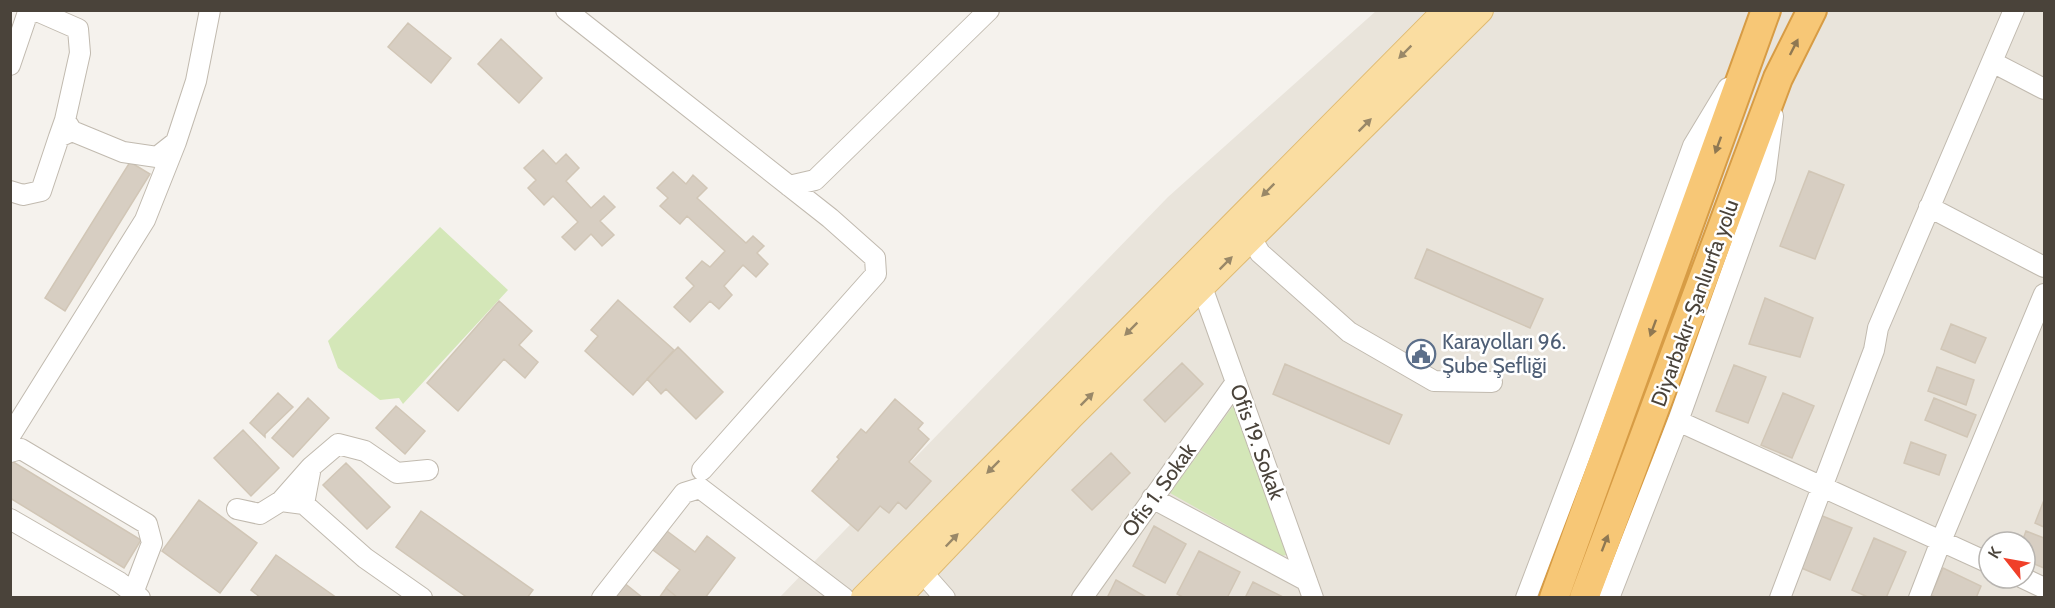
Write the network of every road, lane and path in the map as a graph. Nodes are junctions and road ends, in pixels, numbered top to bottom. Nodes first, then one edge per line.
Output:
1 (210, 10) edge
2 (566, 10) edge
3 (989, 10) edge
4 (1447, 10) edge
5 (1480, 10) edge
6 (1766, 10) edge
7 (1812, 10) edge
8 (2014, 10) edge
9 (32, 12) edge
10 (1754, 44) junction
11 (1992, 62) junction
12 (10, 65) edge
13 (1778, 78) junction
14 (2044, 89) edge
15 (65, 129) junction
16 (161, 163) junction
17 (815, 180) junction
18 (789, 186) junction
19 (10, 190) edge
20 (808, 202) junction
21 (1929, 207) junction
22 (1251, 238) junction
23 (2044, 267) edge
24 (1202, 287) junction
25 (2044, 294) edge
26 (1236, 382) junction
27 (1492, 382) dead end
28 (1678, 421) junction
29 (15, 440) edge
30 (310, 467) junction
31 (428, 470) dead end
32 (696, 484) junction
33 (1823, 487) junction
34 (1152, 498) junction
35 (281, 501) junction
36 (304, 504) junction
37 (237, 509) dead end
38 (10, 519) edge
39 (1941, 541) junction
40 (1977, 558) edge
41 (921, 572) junction
42 (1310, 589) edge
43 (136, 595) edge
44 (422, 597) edge
45 (602, 597) edge
46 (855, 597) edge
47 (897, 597) edge
48 (945, 597) edge
49 (1082, 597) edge
50 (1526, 597) edge
51 (1554, 597) edge
52 (1584, 597) edge
53 (1609, 597) edge
54 (1780, 597) edge
55 (1919, 597) edge

1 - 16 street
2 - 18 street
3 - 17 street
4 -> 46 main road
22 -> 5 main road
6 - 10 highway, Diyarbakır-Şanlıurfa yolu
13 -> 7 highway, Diyarbakır-Şanlıurfa yolu
8 - 11 street
9 - 12 street
9 - 15 street
10 - 50 street
10 -> 51 highway, Diyarbakır-Şanlıurfa yolu
11 - 14 street
11 - 21 street
13 - 28 street
52 -> 13 highway, Diyarbakır-Şanlıurfa yolu
15 - 16 street
15 - 19 street
16 - 29 street
17 - 18 street
17 - 20 street
18 - 20 street
20 - 32 street
21 - 23 street
21 - 33 street
24 -> 22 main road
22 - 27 street
24 - 26 street, Ofis 19. Sokak
41 -> 24 main road
25 - 39 street
26 - 34 street, Ofis 1. Sokak
26 - 42 street, Ofis 19. Sokak
28 - 33 street
28 - 53 street
29 - 43 street
30 - 31 street
30 - 35 street
30 - 36 street
32 - 45 street
32 - 46 street
33 - 39 street
33 - 54 street
34 - 42 street
34 - 49 street, Ofis 1. Sokak
35 - 36 street
35 - 37 street
36 - 44 street
38 - 43 street
39 - 40 street
39 - 55 street
41 - 47 main road
41 - 48 street

